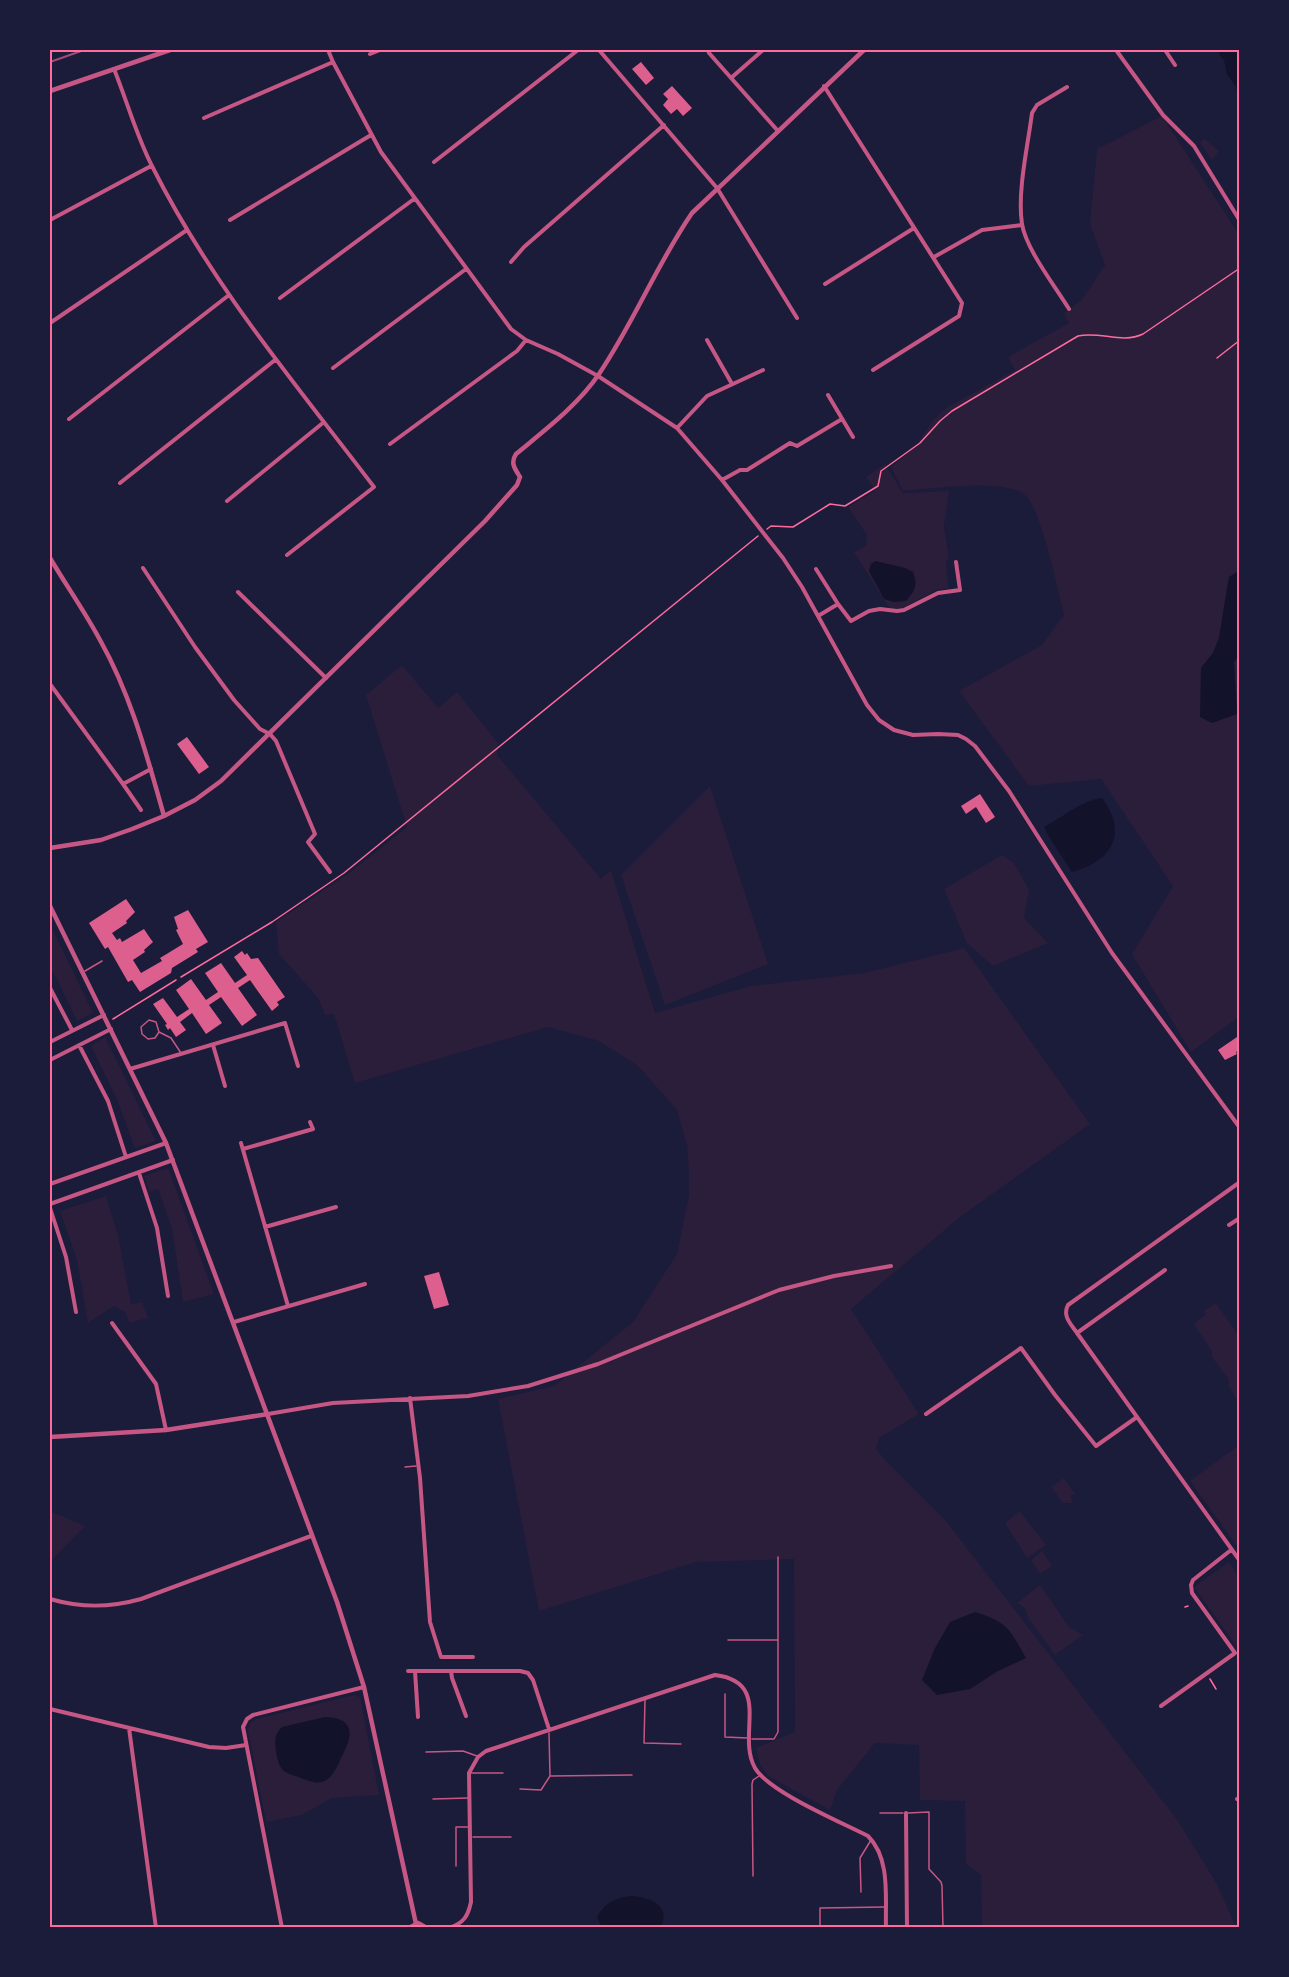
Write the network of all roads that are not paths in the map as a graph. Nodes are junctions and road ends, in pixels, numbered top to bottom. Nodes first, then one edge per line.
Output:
1 (170, 50) edge
2 (328, 50) edge
3 (380, 50) edge
4 (578, 50) edge
5 (599, 50) edge
6 (708, 50) edge
7 (763, 50) edge
8 (864, 50) edge
9 (1116, 50) edge
10 (1166, 50) edge
11 (370, 54) dead end
12 (333, 62) junction
13 (1175, 65) dead end
14 (114, 69) junction
15 (731, 78) junction
16 (824, 86) junction
17 (1067, 87) dead end
18 (50, 91) edge
19 (204, 118) dead end
20 (664, 125) junction
21 (778, 131) junction
22 (371, 135) junction
23 (434, 162) dead end
24 (151, 166) junction
25 (717, 188) junction
26 (414, 199) junction
27 (50, 220) edge
28 (230, 220) dead end
29 (1239, 221) edge
30 (1022, 225) junction
31 (915, 228) junction
32 (187, 230) junction
33 (934, 257) junction
34 (511, 262) dead end
35 (466, 269) junction
36 (825, 284) dead end
37 (229, 296) junction
38 (280, 298) dead end
39 (1069, 309) dead end
40 (797, 318) dead end
41 (50, 323) edge
42 (526, 340) junction
43 (707, 340) dead end
44 (275, 360) junction
45 (333, 368) dead end
46 (763, 370) dead end
47 (873, 370) dead end
48 (598, 376) junction
49 (732, 384) junction
50 (828, 395) dead end
51 (69, 419) dead end
52 (842, 419) junction
53 (324, 422) junction
54 (677, 428) junction
55 (853, 437) dead end
56 (390, 444) dead end
57 (722, 480) junction
58 (120, 483) dead end
59 (226, 501) dead end
60 (287, 555) dead end
61 (50, 558) edge
62 (956, 562) dead end
63 (143, 568) dead end
64 (816, 569) dead end
65 (238, 592) dead end
66 (838, 604) junction
67 (818, 616) junction
68 (326, 678) junction
69 (50, 684) edge
70 (270, 734) junction
71 (151, 769) junction
72 (123, 784) junction
73 (141, 810) dead end
74 (164, 816) junction
75 (50, 848) edge
76 (330, 872) dead end
77 (50, 906) edge
78 (102, 961) dead end
79 (82, 972) junction
80 (50, 988) edge
81 (104, 1015) junction
82 (111, 1029) junction
83 (72, 1030) junction
84 (159, 1032) junction
85 (50, 1042) edge
86 (79, 1045) junction
87 (213, 1045) junction
88 (182, 1054) junction
89 (50, 1060) edge
90 (298, 1066) dead end
91 (130, 1069) junction
92 (225, 1086) dead end
93 (310, 1122) dead end
94 (1239, 1128) edge
95 (166, 1143) junction
96 (241, 1143) dead end
97 (243, 1149) junction
98 (126, 1157) junction
99 (173, 1160) junction
100 (139, 1173) junction
101 (1239, 1182) edge
102 (50, 1184) edge
103 (50, 1206) edge
104 (336, 1207) dead end
105 (1239, 1218) edge
106 (1229, 1225) dead end
107 (266, 1227) junction
108 (891, 1266) dead end
109 (1165, 1270) dead end
110 (365, 1284) dead end
111 (168, 1296) dead end
112 (288, 1306) junction
113 (76, 1312) dead end
114 (234, 1322) junction
115 (112, 1323) dead end
116 (1077, 1333) junction
117 (410, 1398) junction
118 (268, 1414) junction
119 (926, 1414) dead end
120 (1137, 1417) junction
121 (166, 1430) junction
122 (50, 1437) edge
123 (419, 1466) junction
124 (405, 1467) dead end
125 (311, 1536) junction
126 (1232, 1550) junction
127 (778, 1557) dead end
128 (1239, 1561) edge
129 (50, 1599) edge
130 (728, 1640) dead end
131 (778, 1640) junction
132 (474, 1657) dead end
133 (408, 1671) dead end
134 (415, 1671) junction
135 (452, 1671) junction
136 (364, 1687) junction
137 (725, 1694) dead end
138 (645, 1698) junction
139 (1161, 1706) dead end
140 (50, 1709) edge
141 (466, 1716) dead end
142 (418, 1717) dead end
143 (129, 1728) junction
144 (549, 1729) junction
145 (750, 1739) junction
146 (681, 1744) dead end
147 (246, 1745) junction
148 (426, 1752) dead end
149 (478, 1757) junction
150 (469, 1773) junction
151 (503, 1773) dead end
152 (632, 1775) dead end
153 (760, 1775) junction
154 (550, 1776) junction
155 (520, 1789) dead end
156 (469, 1798) junction
157 (433, 1799) dead end
158 (880, 1813) dead end
159 (906, 1813) junction
160 (470, 1827) junction
161 (470, 1837) junction
162 (511, 1837) dead end
163 (871, 1839) junction
164 (456, 1866) dead end
165 (753, 1876) dead end
166 (861, 1892) dead end
167 (885, 1907) junction
168 (416, 1924) junction
169 (156, 1928) edge
170 (282, 1928) edge
171 (408, 1928) edge
172 (427, 1928) edge
173 (449, 1928) edge
174 (820, 1928) edge
175 (886, 1928) edge
176 (907, 1928) edge
177 (943, 1928) edge

1 - 14 street
2 - 12 street
3 - 11 street
4 - 23 street
5 - 20 street
6 - 15 street
7 - 15 street
8 - 16 street
9 - 29 street
10 - 13 street
12 - 19 street
12 - 22 street
14 - 18 street
14 - 24 street
15 - 21 street
16 - 21 street
16 - 31 street
17 - 30 street
20 - 25 street
20 - 34 street
21 - 25 street
22 - 26 street
22 - 28 street
24 - 27 street
24 - 32 street
25 - 40 street
25 - 48 street
26 - 35 street
26 - 38 street
30 - 33 street
30 - 39 street
31 - 33 street
31 - 36 street
32 - 37 street
32 - 41 street
33 - 47 street
35 - 42 street
35 - 45 street
37 - 44 street
37 - 51 street
42 - 48 street
42 - 56 street
43 - 49 street
44 - 53 street
44 - 58 street
46 - 49 street
48 - 54 street
48 - 68 street
49 - 54 street
50 - 52 street
52 - 55 street
52 - 57 street
53 - 59 street
53 - 60 street
54 - 57 street
57 - 67 street
61 - 71 street
62 - 66 street
63 - 70 street
64 - 66 street
65 - 68 street
66 - 67 street
67 - 94 street
68 - 70 street
69 - 72 street
70 - 74 street
70 - 76 street
71 - 72 street
71 - 74 street
72 - 73 street
74 - 75 street
77 - 79 street
78 - 79 lane
79 - 81 street
80 - 83 street
81 - 82 street
81 - 83 street
82 - 86 street
82 - 91 street
83 - 85 street
84 - 84 lane
84 - 88 lane
86 - 89 street
86 - 98 street
87 - 88 street
87 - 90 street
87 - 92 street
88 - 91 street
91 - 95 street
93 - 97 street
95 - 98 street
95 - 99 street
96 - 97 street
97 - 107 street
98 - 102 street
99 - 100 street
99 - 114 street
100 - 103 street
100 - 111 street
101 - 116 street
103 - 113 street
104 - 107 street
105 - 106 street
107 - 112 street
108 - 117 street
109 - 116 street
110 - 112 street
112 - 114 street
114 - 118 street
115 - 121 street
116 - 120 street
117 - 118 street
117 - 123 street
118 - 121 street
118 - 125 street
119 - 120 street
120 - 126 street
121 - 122 street
123 - 124 lane
123 - 132 street
125 - 129 street
125 - 136 street
126 - 128 street
126 - 139 street
127 - 131 lane
130 - 131 lane
131 - 145 lane
133 - 134 street
134 - 135 street
134 - 142 street
135 - 141 street
135 - 144 street
136 - 147 street
136 - 168 street
137 - 145 lane
138 - 144 street
138 - 145 street
138 - 146 lane
140 - 143 street
143 - 147 street
143 - 169 street
144 - 149 street
144 - 154 lane
145 - 153 street
147 - 170 street
148 - 149 lane
149 - 150 street
150 - 151 lane
150 - 156 street
152 - 154 lane
153 - 163 street
153 - 165 lane
154 - 155 lane
156 - 157 lane
156 - 160 street
158 - 159 lane
159 - 176 street
159 - 177 lane
160 - 161 street
160 - 164 lane
161 - 162 lane
161 - 173 street
163 - 166 lane
163 - 167 street
167 - 174 lane
167 - 175 street
168 - 171 street
168 - 172 street

